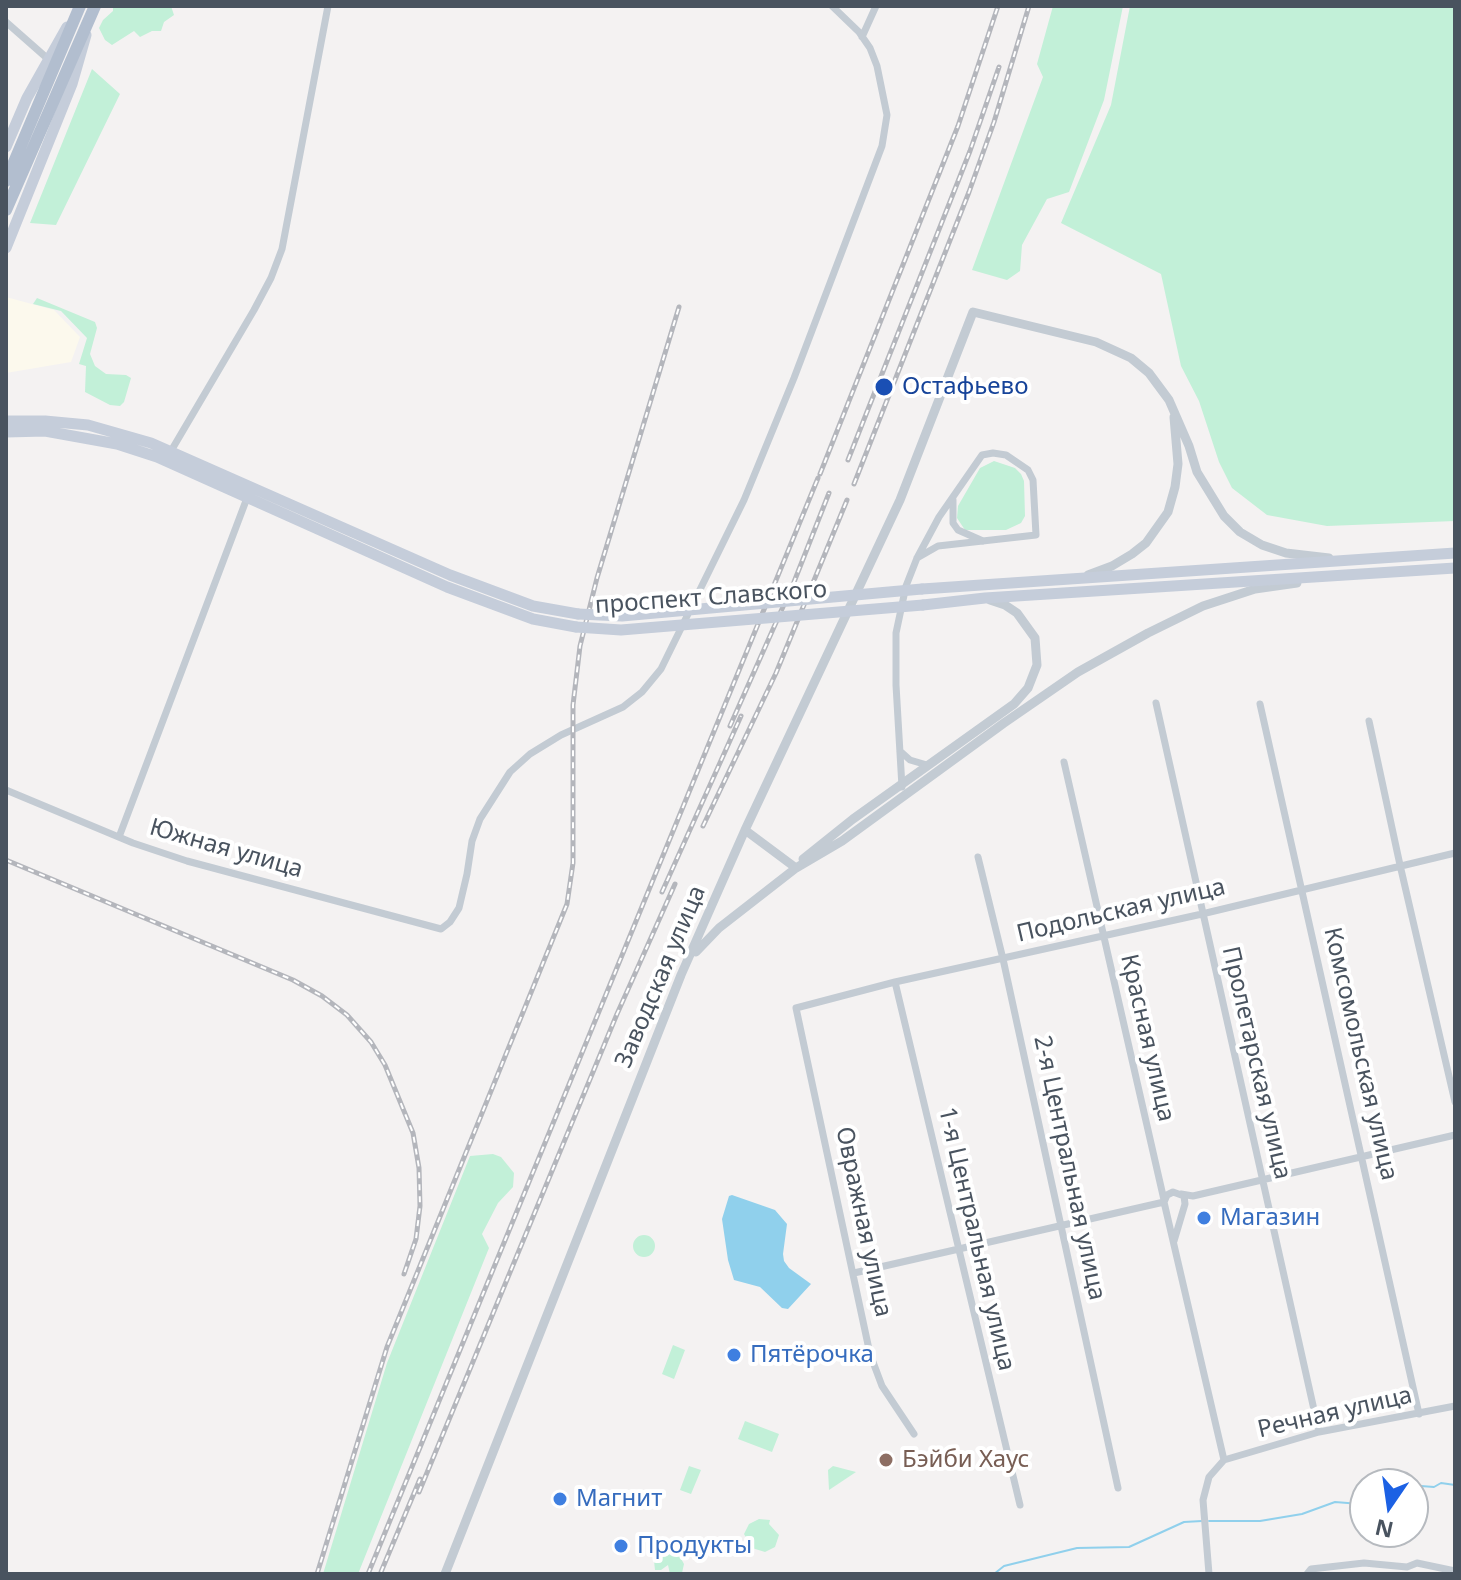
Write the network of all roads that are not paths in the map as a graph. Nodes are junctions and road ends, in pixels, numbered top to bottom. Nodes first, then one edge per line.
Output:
1 (80, 6) edge
2 (328, 6) edge
3 (832, 6) edge
4 (876, 6) edge
5 (94, 10) edge
6 (6, 22) edge
7 (862, 37) junction
8 (48, 59) junction
9 (6, 147) edge
10 (6, 181) edge
11 (6, 210) edge
12 (6, 248) edge
13 (1173, 410) junction
14 (6, 421) edge
15 (6, 432) edge
16 (171, 451) junction
17 (954, 494) junction
18 (247, 498) junction
19 (983, 541) junction
20 (1455, 553) edge
21 (917, 558) junction
22 (1343, 559) junction
23 (1455, 568) edge
24 (1343, 575) junction
25 (1075, 579) junction
26 (985, 598) junction
27 (1156, 703) dead end
28 (1260, 704) dead end
29 (1369, 721) dead end
30 (899, 750) junction
31 (1064, 762) dead end
32 (930, 765) junction
33 (902, 785) junction
34 (6, 790) edge
35 (903, 797) junction
36 (745, 830) junction
37 (119, 837) junction
38 (1455, 853) edge
39 (978, 857) dead end
40 (1400, 865) junction
41 (796, 868) junction
42 (1303, 889) junction
43 (1202, 914) junction
44 (1102, 936) junction
45 (1003, 959) junction
46 (681, 975) junction
47 (895, 982) junction
48 (796, 1008) joint
49 (1455, 1102) edge
50 (1455, 1135) edge
51 (1362, 1156) junction
52 (1262, 1178) junction
53 (1160, 1183) junction
54 (1170, 1193) junction
55 (1181, 1194) junction
56 (1193, 1196) junction
57 (1164, 1203) junction
58 (1183, 1208) junction
59 (1061, 1225) junction
60 (1174, 1241) junction
61 (957, 1248) junction
62 (854, 1273) junction
63 (1455, 1406) edge
64 (1419, 1414) junction
65 (1319, 1432) junction
66 (914, 1434) dead end
67 (1224, 1460) junction
68 (1118, 1488) dead end
69 (1020, 1505) dead end
70 (1408, 1570) edge
71 (1455, 1571) edge
72 (445, 1574) edge
73 (1209, 1574) edge
74 (1307, 1574) edge

1 - 8 main road
1 - 10 main road
2 - 16 street
3 - 7 street
4 - 7 street
5 - 11 main road
5 - 12 main road
6 - 8 street
7 - 37 street, Южная улица
8 - 9 main road
13 - 22 street
13 - 25 street
13 - 36 street, Заводская улица
14 - 16 main road, проспект Славского
15 - 18 main road, проспект Славского
16 - 25 main road, проспект Славского, bridge
17 - 19 street
17 - 19 street
17 - 21 street
18 - 26 main road, проспект Славского, bridge
18 - 37 street
19 - 21 street
20 - 22 main road, проспект Славского
21 - 30 street
22 - 25 main road, проспект Славского
23 - 24 main road, проспект Славского
24 - 26 main road, проспект Славского
24 - 35 street
26 - 32 street
27 - 43 street, Пролетарская улица
28 - 42 street, Комсомольская улица
29 - 40 street
30 - 32 street
30 - 33 street
31 - 44 street, Красная улица
32 - 33 street
33 - 35 street
33 - 41 street
34 - 37 street, Южная улица
35 - 41 street
36 - 41 street
36 - 46 street, Заводская улица
38 - 40 street, Подольская улица
39 - 45 street, 2-я Центральная улица
40 - 42 street, Подольская улица
40 - 49 street
41 - 46 street
42 - 43 street, Подольская улица
42 - 51 street, Комсомольская улица
43 - 44 street, Подольская улица
43 - 52 street, Пролетарская улица
44 - 45 street, Подольская улица
44 - 53 street, Красная улица
45 - 47 street, Подольская улица
45 - 59 street, 2-я Центральная улица
46 - 72 street, Заводская улица
47 - 48 street, Подольская улица
47 - 61 street, 1-я Центральная улица
48 - 62 street, Овражная улица
50 - 51 street
51 - 52 street
51 - 64 street, Комсомольская улица
52 - 56 street
52 - 65 street, Пролетарская улица
53 - 54 street
53 - 57 street, Красная улица
54 - 55 street
54 - 57 street
55 - 56 street
55 - 58 street
56 - 58 street
57 - 58 street
57 - 59 street
57 - 60 street, Красная улица
58 - 60 street, Красная улица
59 - 61 street
59 - 68 street, 2-я Центральная улица
60 - 67 street, Красная улица
61 - 62 street
61 - 69 street, 1-я Центральная улица
62 - 66 street, Овражная улица
63 - 64 street, Речная улица
64 - 65 street, Речная улица
65 - 67 street, Речная улица
67 - 73 street
70 - 71 street
70 - 74 street

